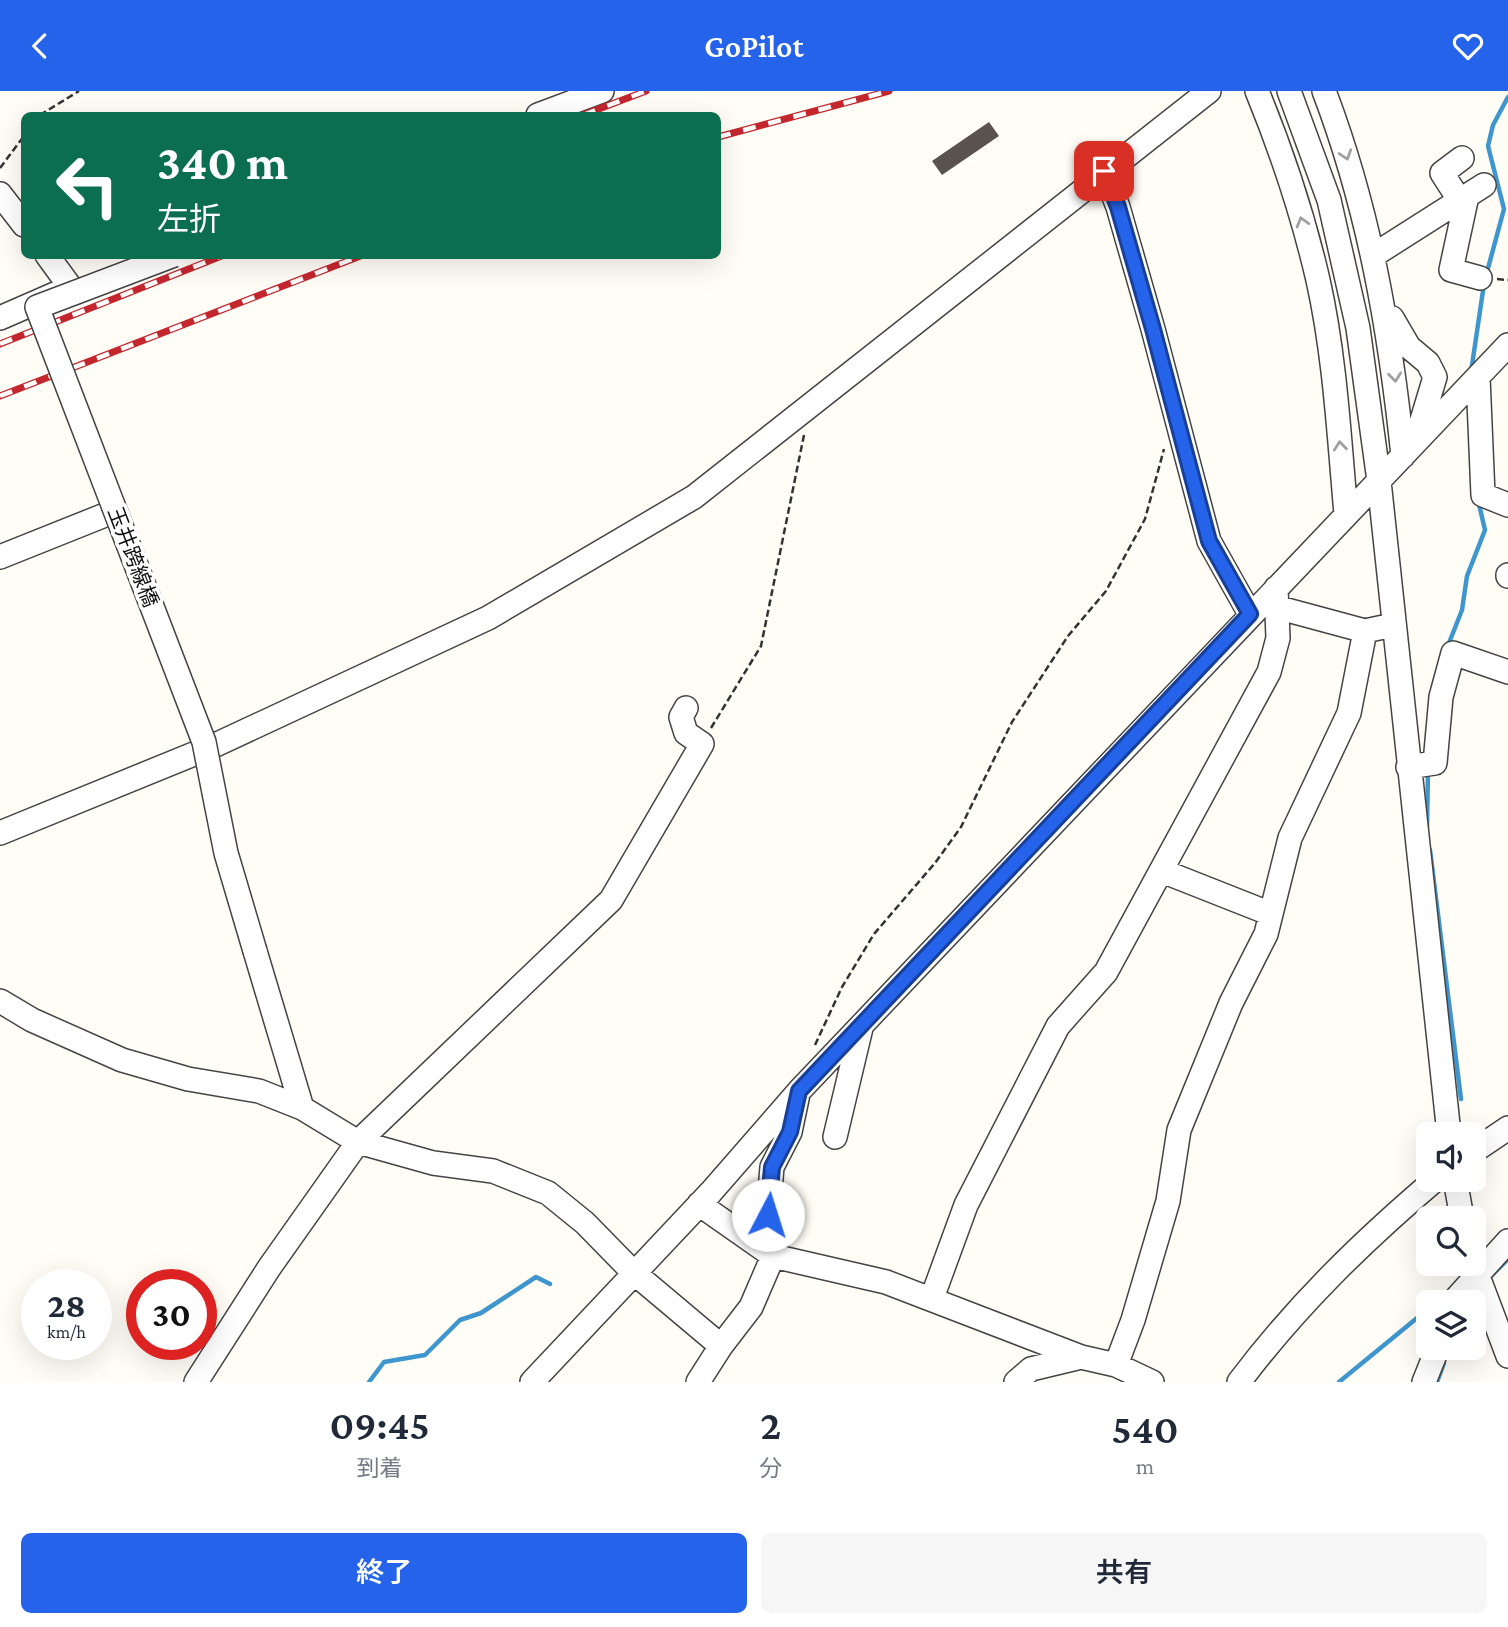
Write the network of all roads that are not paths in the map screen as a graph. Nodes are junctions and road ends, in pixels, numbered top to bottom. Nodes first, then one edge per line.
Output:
1 (602, 91) edge
2 (1209, 91) edge
3 (1257, 91) edge
4 (1289, 91) edge
5 (1324, 91) edge
6 (546, 112) edge
7 (1462, 158) dead end
8 (1104, 171) junction
9 (0, 194) edge
10 (1470, 194) junction
11 (21, 221) edge
12 (1374, 255) junction
13 (50, 259) edge
14 (145, 259) edge
15 (163, 259) edge
16 (1480, 278) dead end
17 (71, 288) junction
18 (1385, 306) junction
19 (0, 318) edge
20 (1508, 345) edge
21 (1478, 378) junction
22 (1409, 450) junction
23 (1379, 481) junction
24 (1508, 505) edge
25 (1346, 514) junction
26 (105, 515) dead end
27 (0, 557) edge
28 (1276, 597) junction
29 (1250, 614) junction
30 (1393, 625) junction
31 (1365, 631) junction
32 (1508, 672) edge
33 (686, 708) dead end
34 (1420, 765) junction
35 (0, 833) edge
36 (1162, 871) junction
37 (1271, 914) junction
38 (0, 1001) edge
39 (862, 1025) junction
40 (799, 1091) junction
41 (302, 1108) junction
42 (1448, 1122) edge
43 (1508, 1128) edge
44 (835, 1137) dead end
45 (358, 1142) junction
46 (1486, 1143) edge
47 (1421, 1192) edge
48 (699, 1204) junction
49 (1508, 1241) edge
50 (773, 1256) junction
51 (633, 1272) junction
52 (1477, 1279) edge
53 (932, 1298) junction
54 (721, 1346) junction
55 (1508, 1356) edge
56 (1081, 1357) junction
57 (1433, 1360) edge
58 (1116, 1365) junction
59 (196, 1382) edge
60 (532, 1382) edge
61 (698, 1382) edge
62 (1016, 1382) edge
63 (1152, 1382) edge
64 (1239, 1382) edge
65 (1424, 1382) edge

1 - 6 street
2 - 8 street
25 -> 3 street
4 - 23 street
5 -> 12 street
7 - 10 street
8 - 29 street
8 - 35 street
9 - 11 street
10 - 12 street
10 - 16 street
12 - 18 street
13 - 17 street
14 - 17 street
15 - 41 street, 玉井跨線橋, bridge
17 - 19 street
18 -> 22 street
18 - 22 street
20 - 21 street
21 - 22 street
21 - 24 street
22 - 23 street
23 - 25 street
23 - 30 street
25 - 28 street
26 - 27 street
28 - 29 street
28 - 31 street
28 - 36 street
29 - 39 street
30 - 31 street
30 - 34 street
31 - 37 street
32 - 34 street
33 - 45 street
34 - 42 street
36 - 37 street
36 - 53 street
37 - 58 street
38 - 41 street
39 - 40 street
39 - 44 street
40 - 48 street
40 - 50 street
41 - 45 street
43 - 46 street
45 - 51 street
45 - 59 street
47 - 64 street
48 - 50 street
48 - 51 street
49 - 52 street
50 - 53 street
50 - 54 street
51 - 54 street
51 - 60 street
52 - 55 street
53 - 56 street
54 - 61 street
56 - 58 street
56 - 62 street
57 - 65 street
58 - 63 street

